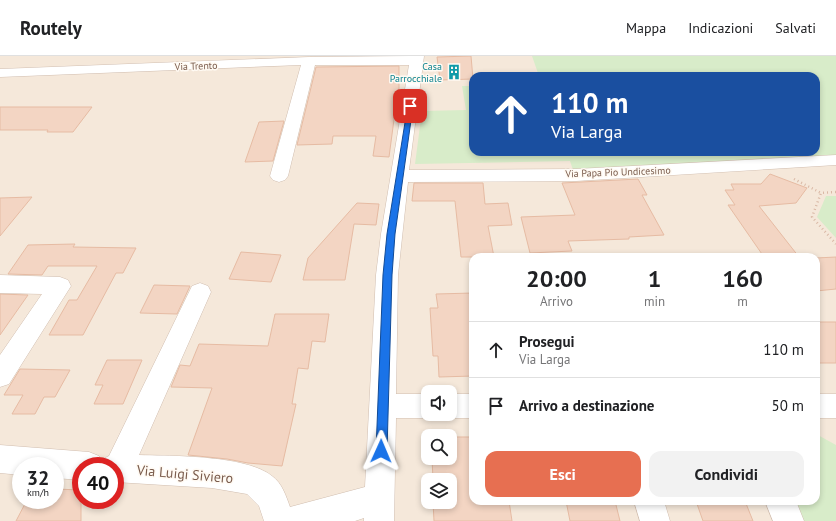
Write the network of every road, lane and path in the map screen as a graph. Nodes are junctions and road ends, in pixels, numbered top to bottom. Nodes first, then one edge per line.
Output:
1 (417, 58) edge
2 (309, 62) junction
3 (0, 73) edge
4 (836, 160) edge
5 (279, 176) dead end
6 (400, 176) junction
7 (836, 192) edge
8 (836, 244) edge
9 (0, 284) edge
10 (200, 292) dead end
11 (0, 376) edge
12 (382, 406) junction
13 (421, 406) edge
14 (457, 406) edge
15 (469, 406) edge
16 (820, 406) edge
17 (836, 406) edge
18 (121, 457) edge
19 (0, 459) edge
20 (72, 465) edge
21 (124, 469) edge
22 (650, 505) edge
23 (782, 505) edge
24 (380, 509) edge
25 (279, 521) edge
26 (294, 521) edge
27 (655, 521) edge
28 (789, 521) edge

1 - 2 street, Via Trento
1 - 6 street
2 - 3 street, Via Trento
2 - 5 street
4 - 6 street, Via Papa Pio Undicesimo
6 - 12 street
7 - 8 path
9 - 11 street
10 - 18 street
12 - 13 street
12 - 24 street
14 - 15 street
16 - 17 street
19 - 20 street
21 - 25 street, Via Luigi Siviero
22 - 27 street
23 - 28 street
24 - 26 street

